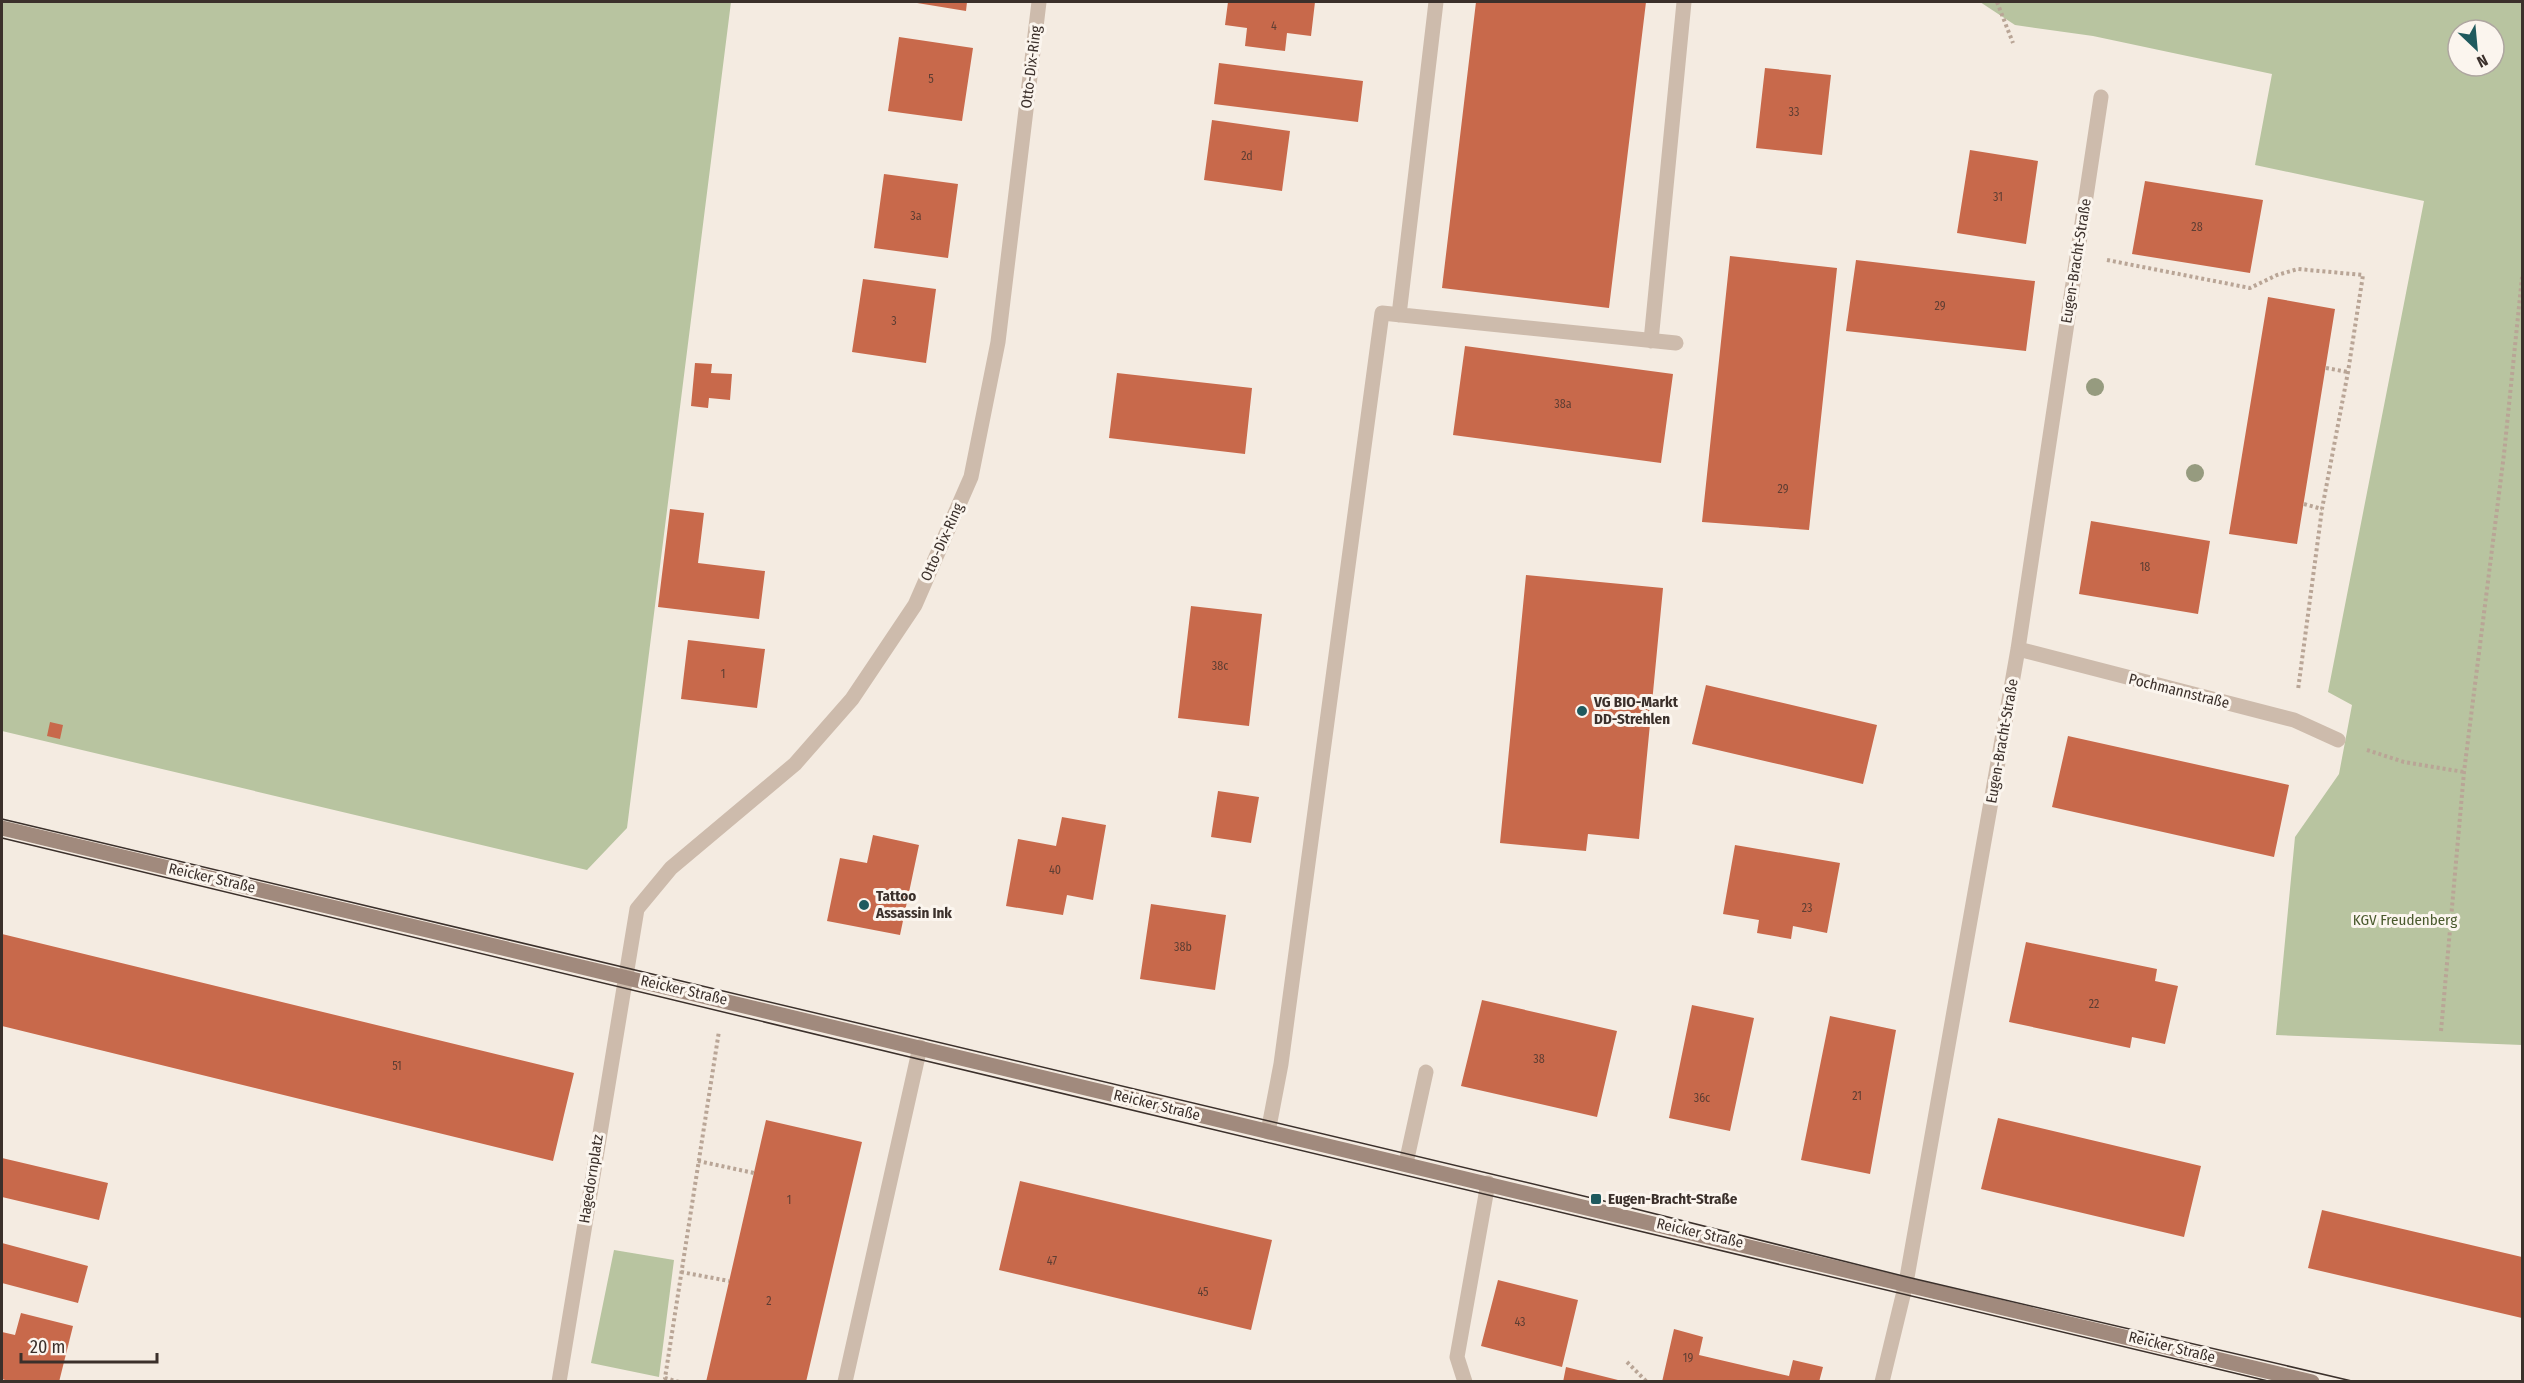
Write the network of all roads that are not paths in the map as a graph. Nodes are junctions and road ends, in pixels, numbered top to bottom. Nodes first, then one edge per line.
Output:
1 (1039, 2) edge
2 (1436, 2) edge
3 (1684, 2) edge
4 (2101, 98) dead end
5 (1399, 315) junction
6 (1651, 340) junction
7 (1676, 343) dead end
8 (2018, 649) junction
9 (2338, 740) road end
10 (2, 828) edge
11 (625, 976) junction
12 (920, 1047) junction
13 (1426, 1072) dead end
14 (1268, 1132) junction
15 (1406, 1163) junction
16 (1488, 1183) junction
17 (1906, 1283) junction
18 (559, 1382) edge
19 (845, 1382) edge
20 (1465, 1382) edge
21 (1882, 1382) edge
22 (2312, 1382) edge

1 - 11 street, Otto-Dix-Ring
2 - 5 street
3 - 6 street
4 - 8 street, Eugen-Bracht-Straße
5 - 6 street
5 - 14 street
6 - 7 street
8 - 9 street, Pochmannstraße
8 - 17 street, Eugen-Bracht-Straße
10 - 11 street, Reicker Straße
11 - 12 street, Reicker Straße
11 - 18 street, Hagedornplatz
12 - 14 street, Reicker Straße
12 - 19 street
13 - 15 street
14 - 15 street, Reicker Straße
15 - 16 street, Reicker Straße
16 - 17 street, Reicker Straße
16 - 20 street
17 - 21 street, Eugen-Bracht-Straße
17 - 22 street, Reicker Straße

